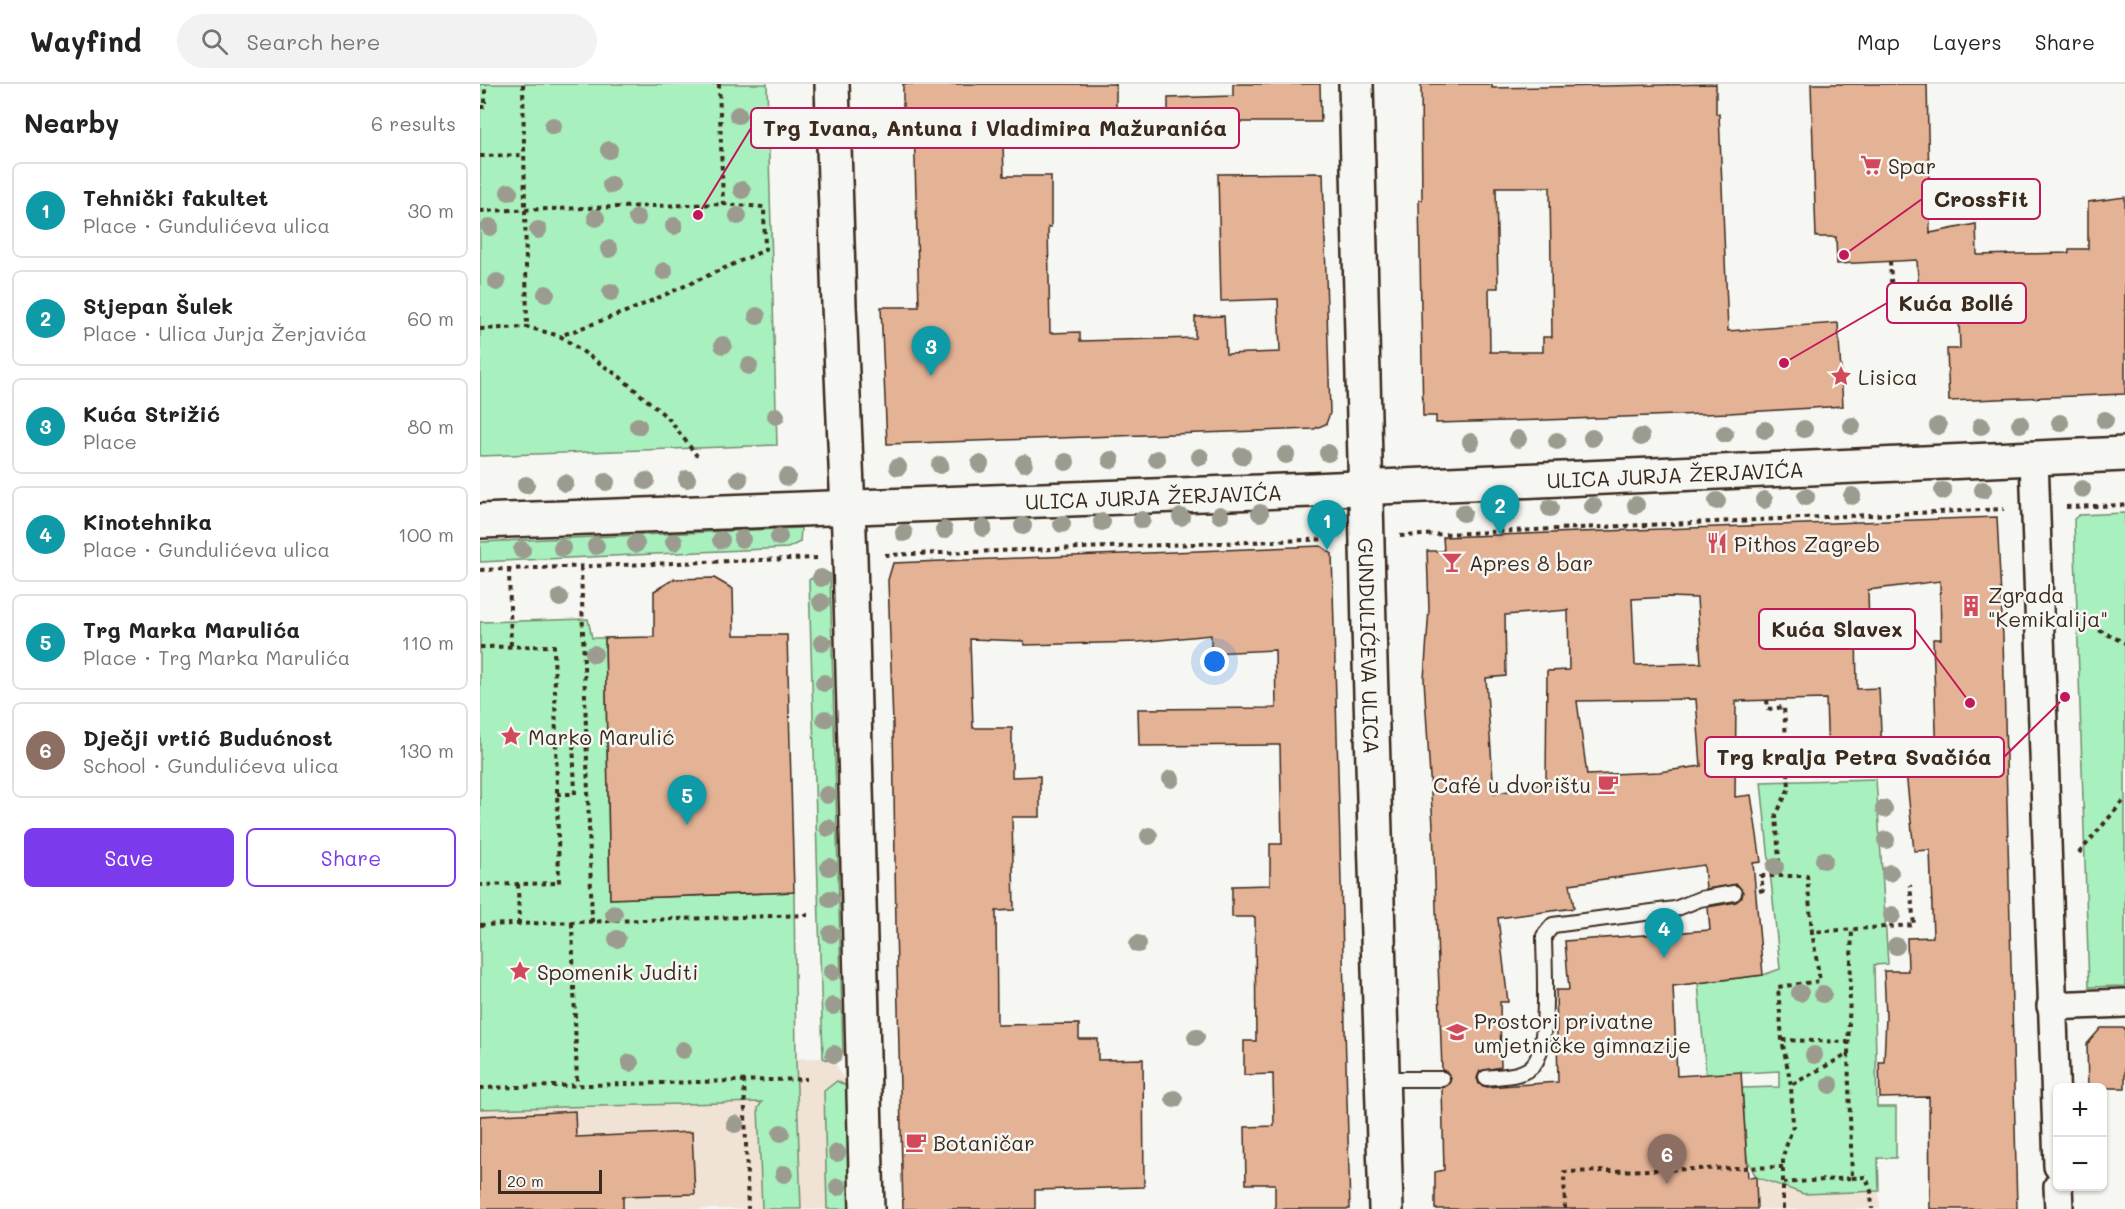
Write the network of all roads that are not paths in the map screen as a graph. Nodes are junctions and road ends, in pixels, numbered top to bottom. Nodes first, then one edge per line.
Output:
1 (832, 84) edge
2 (1356, 84) edge
3 (2125, 454) edge
4 (2034, 458) junction
5 (1366, 488) junction
6 (847, 506) junction
7 (480, 520) edge
8 (1734, 893) dead end
9 (2125, 1004) edge
10 (2051, 1006) junction
11 (1486, 1078) dead end
12 (1382, 1079) junction
13 (1442, 1079) dead end
14 (2057, 1137) edge
15 (2058, 1191) edge
16 (867, 1209) edge
17 (1386, 1209) edge
18 (2059, 1209) edge

1 - 6 street
2 - 5 street, GUNDULIĆEVA ULICA
3 - 4 street, ULICA JURJA ŽERJAVIĆA
4 - 5 street, ULICA JURJA ŽERJAVIĆA
4 - 10 street
5 - 6 street, ULICA JURJA ŽERJAVIĆA
5 - 12 street, GUNDULIĆEVA ULICA
6 - 7 street, ULICA JURJA ŽERJAVIĆA
6 - 16 street
8 - 11 lane
9 - 10 street
10 - 14 street
12 - 13 lane
12 - 17 street, GUNDULIĆEVA ULICA
15 - 18 street

